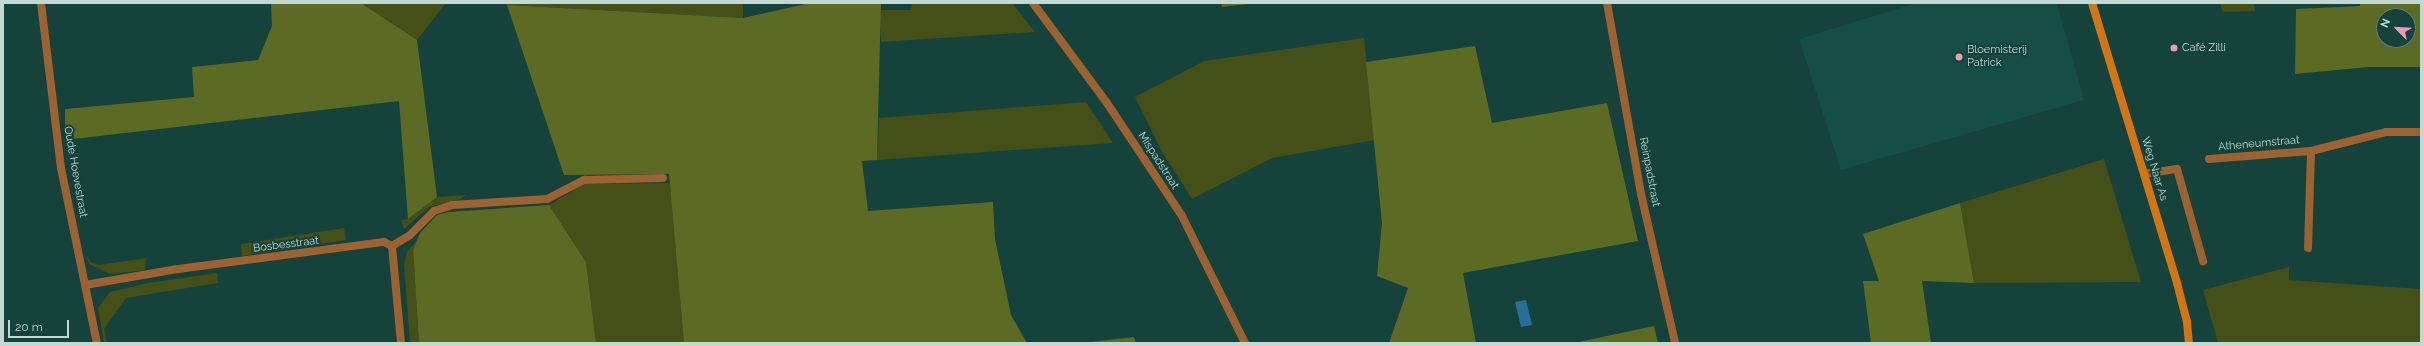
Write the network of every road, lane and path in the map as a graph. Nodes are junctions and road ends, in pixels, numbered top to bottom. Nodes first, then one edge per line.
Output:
1 (40, 3) edge
2 (1033, 3) edge
3 (1607, 3) edge
4 (2092, 3) edge
5 (2421, 132) edge
6 (2310, 151) junction
7 (2209, 159) dead end
8 (2144, 174) junction
9 (662, 178) dead end
10 (392, 246) junction
11 (2308, 248) dead end
12 (2203, 261) dead end
13 (85, 285) junction
14 (97, 343) edge
15 (401, 343) edge
16 (1245, 343) edge
17 (1675, 343) edge
18 (2188, 343) edge

1 - 13 street, Oude Hoevestraat
2 - 16 street, Mispadstraat
3 - 17 street, Reinpadstraat
4 - 8 main road, Weg Naar As
5 - 6 street, Atheneumstraat
6 - 7 street, Atheneumstraat
6 - 11 street, Atheneumstraat
8 - 12 street
8 - 18 main road, Weg Naar As
9 - 10 street
10 - 13 street, Bosbesstraat
10 - 15 street
13 - 14 street, Oude Hoevestraat

